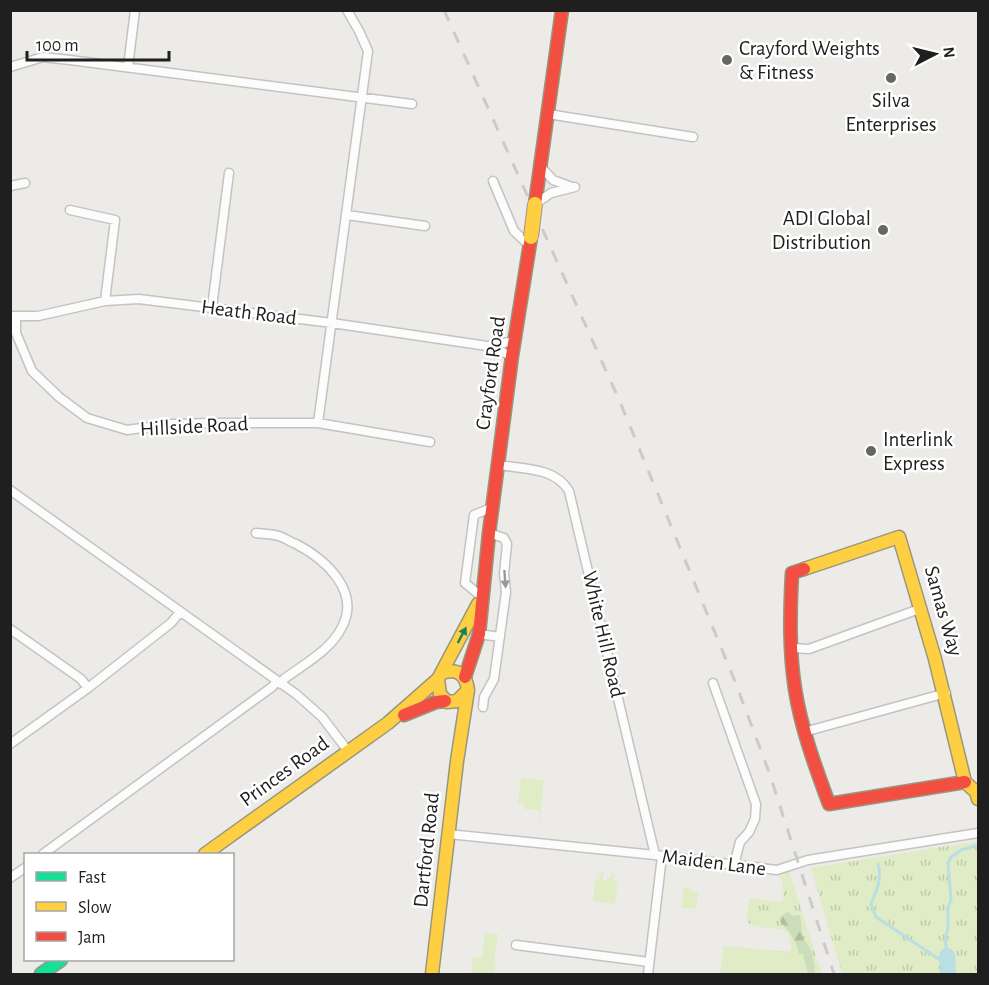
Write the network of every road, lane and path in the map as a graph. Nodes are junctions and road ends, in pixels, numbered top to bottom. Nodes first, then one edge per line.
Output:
1 (135, 10) edge
2 (347, 10) edge
3 (562, 10) edge
4 (10, 67) edge
5 (128, 67) junction
6 (363, 97) junction
7 (412, 104) dead end
8 (548, 114) junction
9 (693, 137) dead end
10 (540, 166) junction
11 (229, 173) dead end
12 (493, 181) dead end
13 (25, 183) dead end
14 (10, 186) edge
15 (535, 204) junction
16 (70, 210) dead end
17 (347, 215) junction
18 (425, 226) dead end
19 (530, 241) junction
20 (105, 301) junction
21 (212, 307) junction
22 (14, 317) edge
23 (332, 323) junction
24 (514, 341) junction
25 (488, 346) junction
26 (512, 356) junction
27 (318, 423) junction
28 (430, 442) dead end
29 (499, 465) junction
30 (10, 490) edge
31 (493, 507) junction
32 (256, 533) dead end
33 (489, 533) junction
34 (482, 597) junction
35 (922, 608) junction
36 (180, 612) junction
37 (10, 629) edge
38 (479, 634) junction
39 (500, 637) junction
40 (791, 648) junction
41 (440, 676) junction
42 (279, 682) junction
43 (467, 684) junction
44 (713, 684) dead end
45 (88, 688) junction
46 (946, 693) junction
47 (448, 702) junction
48 (483, 707) dead end
49 (388, 723) junction
50 (461, 730) junction
51 (804, 732) junction
52 (10, 744) edge
53 (348, 751) junction
54 (966, 782) junction
55 (978, 798) edge
56 (978, 833) edge
57 (448, 834) junction
58 (46, 853) edge
59 (209, 853) edge
60 (659, 855) junction
61 (734, 865) junction
62 (24, 868) edge
63 (10, 878) edge
64 (516, 945) dead end
65 (60, 961) edge
66 (649, 962) junction
67 (41, 975) edge
68 (432, 975) edge
69 (648, 975) edge

1 - 5 street
2 - 6 street
3 - 8 main road, Crayford Road
4 - 5 street
5 - 6 street
6 - 7 street
6 - 17 street
8 - 9 street
8 - 10 main road, Crayford Road
10 - 15 main road, Crayford Road
10 - 15 street
11 - 21 street
12 - 19 street
13 - 14 street
15 - 19 main road, Crayford Road, bridge
16 - 20 street
17 - 18 street
17 - 23 street
19 - 24 main road, Crayford Road
20 - 21 street, Heath Road
20 - 22 street, Heath Road
21 - 23 street, Heath Road
22 - 27 street, Hillside Road
23 - 25 street, Heath Road
23 - 27 street
24 - 25 street, Heath Road
24 - 26 main road, Crayford Road
25 - 26 street, Heath Road
26 - 29 main road, Crayford Road
27 - 28 street, Hillside Road
29 - 31 main road, Crayford Road
29 - 60 street, White Hill Road
30 - 36 street
31 - 33 main road, Crayford Road
31 - 34 street
32 - 42 street
33 - 34 main road, Crayford Road
33 -> 39 street
34 - 38 main road, Crayford Road
41 -> 34 main road, Crayford Road
35 - 40 street
35 - 40 main road, Samas Way
35 - 46 main road, Samas Way
36 - 42 street
36 - 45 street
37 - 45 street
38 - 39 street
38 - 43 main road, Crayford Road
39 - 48 street
40 - 51 main road
41 - 43 main road
41 - 47 main road
41 - 49 main road, Princes Road
42 - 53 street
42 - 58 street
43 - 47 main road
43 - 50 main road, Dartford Road
44 - 61 street
45 - 52 street
46 - 51 street
46 - 54 main road, Samas Way
47 - 49 main road, Princes Road
47 - 50 main road, Dartford Road
49 - 53 main road, Princes Road
50 - 57 main road, Dartford Road
51 - 54 main road
53 - 59 main road, Princes Road
54 - 55 main road, Samas Way
56 - 61 street, Maiden Lane
57 - 60 street, Maiden Lane
57 - 68 main road, Dartford Road
60 - 61 street, Maiden Lane
60 - 66 street
62 - 63 street
64 - 66 street
65 - 67 main road
66 - 69 street

